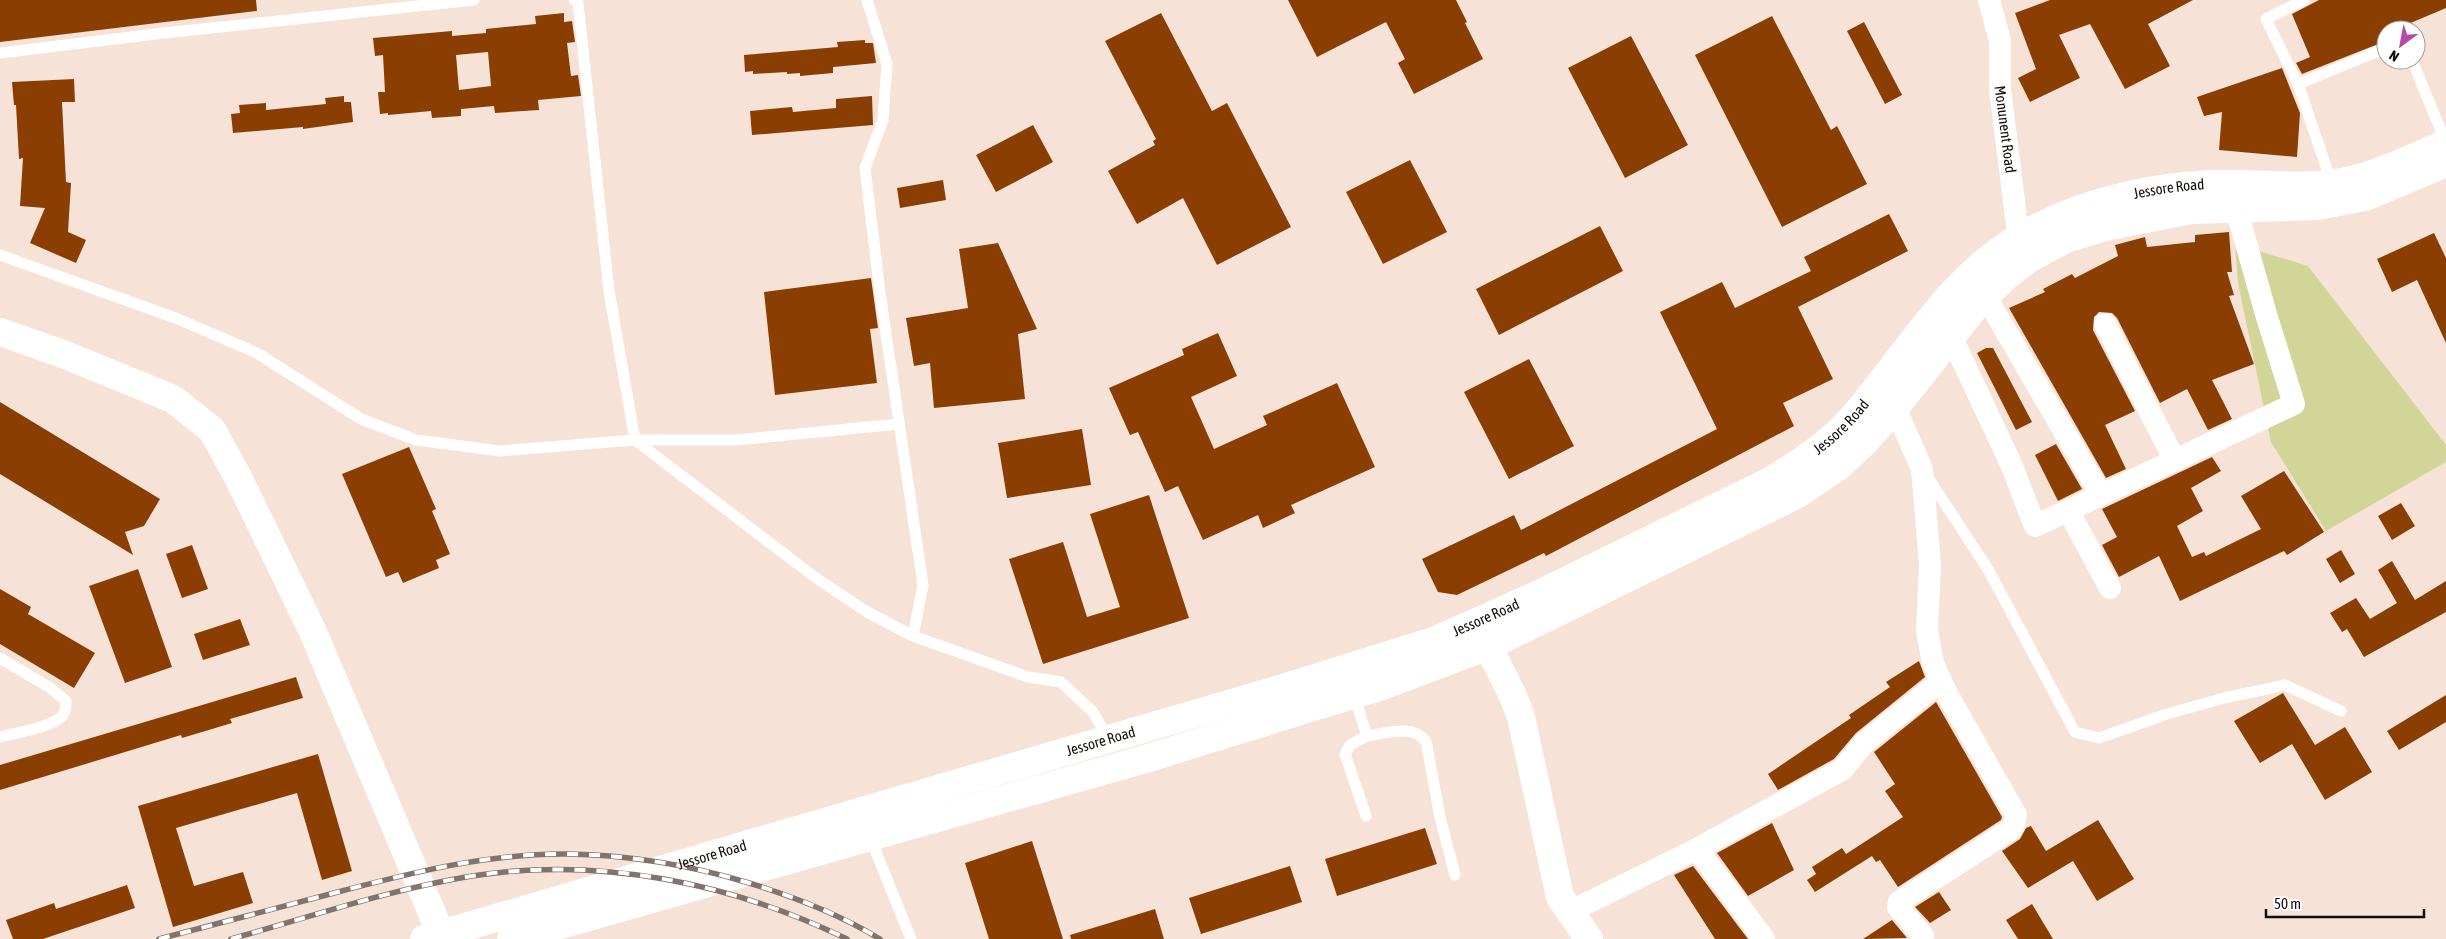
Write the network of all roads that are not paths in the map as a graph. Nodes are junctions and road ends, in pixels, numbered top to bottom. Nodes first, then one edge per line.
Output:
1 (474, 0) edge
2 (574, 0) edge
3 (867, 0) edge
4 (1989, 0) edge
5 (2304, 0) edge
6 (2376, 52) edge
7 (0, 53) edge
8 (2416, 70) edge
9 (2298, 84) junction
10 (2446, 143) edge
11 (2446, 163) edge
12 (2332, 184) junction
13 (2236, 208) junction
14 (2025, 247) junction
15 (0, 255) edge
16 (1986, 297) junction
17 (2106, 324) dead end
18 (0, 332) edge
19 (1951, 336) junction
20 (1896, 408) junction
21 (899, 424) junction
22 (635, 440) junction
23 (2175, 461) junction
24 (1922, 469) junction
25 (2101, 495) junction
26 (2068, 510) junction
27 (2110, 588) dead end
28 (1483, 634) junction
29 (913, 636) junction
30 (0, 658) edge
31 (1941, 681) junction
32 (1354, 695) junction
33 (2341, 711) dead end
34 (1367, 736) junction
35 (0, 737) edge
36 (1108, 738) junction
37 (1366, 816) dead end
38 (870, 837) junction
39 (1697, 850) junction
40 (1455, 875) dead end
41 (1569, 912) junction
42 (436, 937) edge
43 (511, 939) edge
44 (911, 939) edge
45 (1589, 939) edge
46 (1764, 939) edge
47 (1924, 939) edge

1 - 7 lane
2 - 22 lane
3 - 21 lane
4 - 14 street, Monunent Road
5 - 9 lane
6 - 9 lane
8 - 10 lane
9 - 12 lane
10 - 12 main road, Jessore Road
11 - 13 main road, Jessore Road
12 - 14 main road, Jessore Road
13 - 14 main road, Jessore Road
13 - 23 street
14 - 16 main road, Jessore Road
14 - 28 main road, Jessore Road
15 - 22 lane
16 - 19 main road, Jessore Road
16 - 25 street
17 - 23 street
18 - 42 main road
19 - 20 main road, Jessore Road
19 - 26 street
20 - 24 street
20 - 28 main road, Jessore Road
21 - 22 lane
21 - 29 lane
22 - 29 lane
23 - 25 street
24 - 31 street
24 - 33 lane
25 - 26 street
26 - 27 street
28 - 32 main road, Jessore Road
28 - 36 main road, Jessore Road
28 - 41 main road
29 - 36 lane
30 - 35 lane
31 - 39 street
31 - 47 street
32 - 34 lane
32 - 38 main road, Jessore Road
34 - 37 lane
34 - 40 lane
36 - 42 main road, Jessore Road
38 - 43 main road, Jessore Road
38 - 44 lane
39 - 41 street
39 - 46 street
41 - 45 main road

